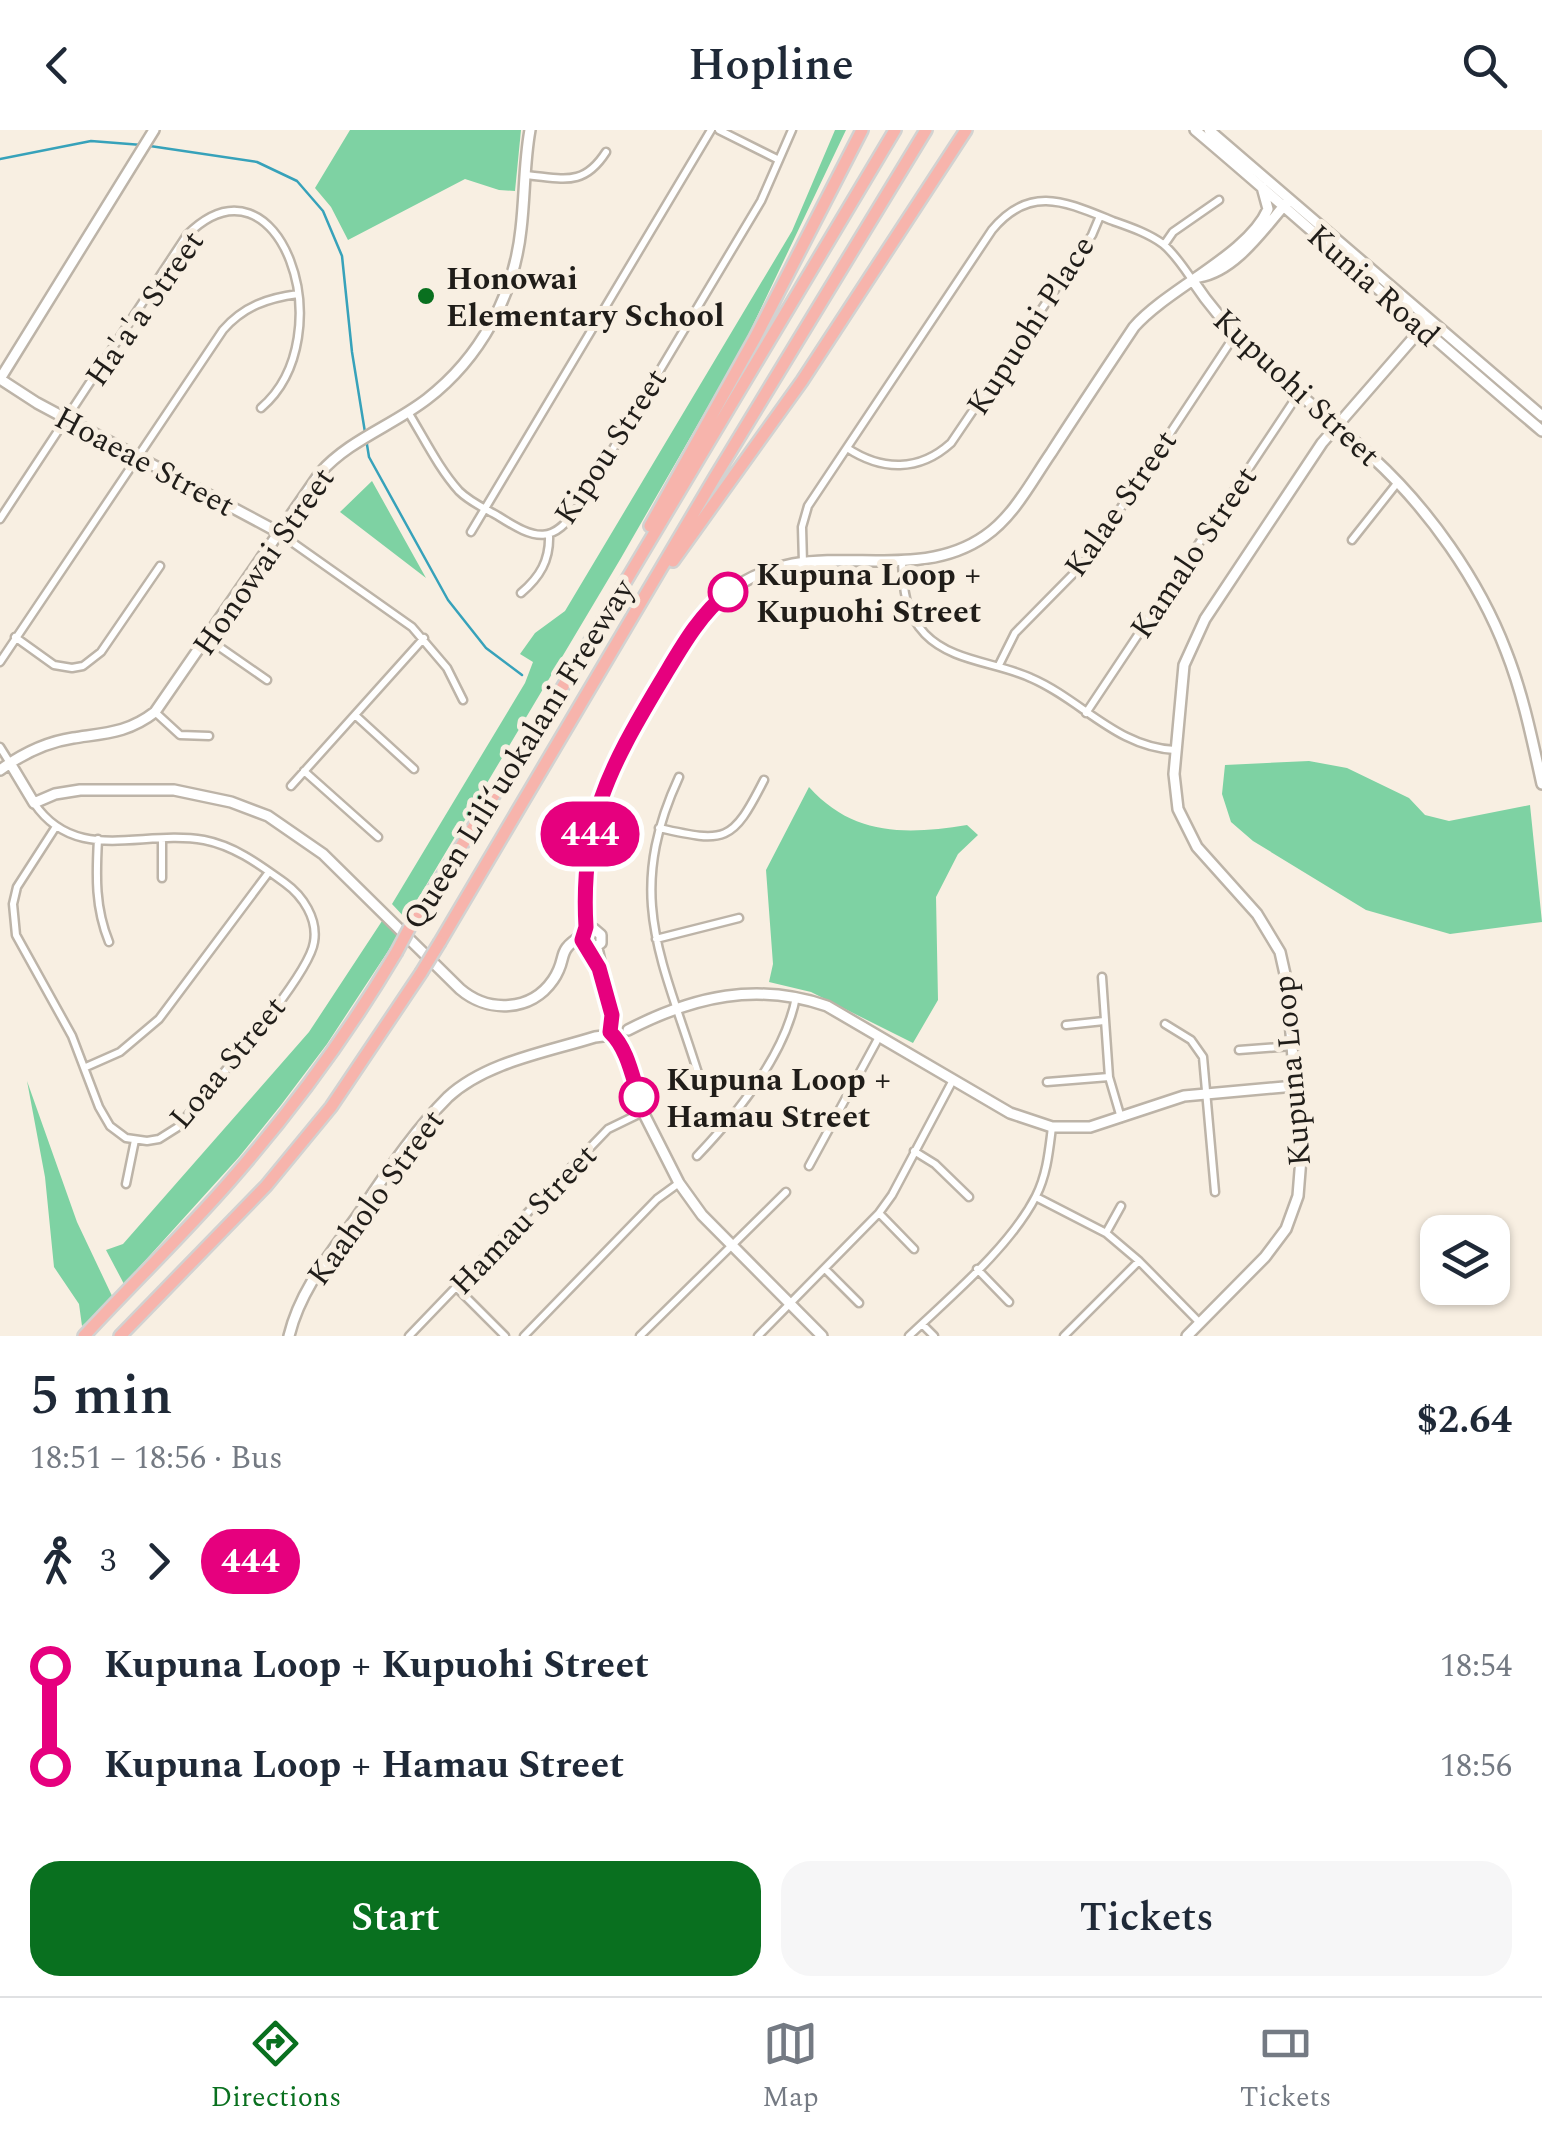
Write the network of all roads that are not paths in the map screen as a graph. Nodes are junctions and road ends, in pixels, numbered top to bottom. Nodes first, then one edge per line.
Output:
1 (530, 130) edge
2 (711, 130) edge
3 (719, 130) edge
4 (792, 130) edge
5 (859, 130) edge
6 (896, 130) edge
7 (926, 130) edge
8 (966, 130) edge
9 (1195, 130) edge
10 (153, 132) edge
11 (1210, 135) edge
12 (606, 152) dead end
13 (779, 160) junction
14 (525, 175) junction
15 (1262, 187) junction
16 (1219, 200) dead end
17 (1287, 202) junction
18 (1100, 216) junction
19 (1297, 216) junction
20 (1261, 227) junction
21 (1164, 245) junction
22 (1196, 279) junction
23 (298, 294) junction
24 (1429, 320) junction
25 (1421, 329) junction
26 (1235, 335) junction
27 (0, 379) edge
28 (1300, 392) junction
29 (261, 408) dead end
30 (408, 412) junction
31 (1542, 416) edge
32 (67, 419) junction
33 (1337, 425) junction
34 (1542, 431) edge
35 (847, 448) junction
36 (136, 456) junction
37 (1398, 482) junction
38 (485, 509) junction
39 (0, 520) edge
40 (278, 532) junction
41 (471, 532) dead end
42 (550, 535) junction
43 (1352, 540) dead end
44 (902, 561) junction
45 (803, 563) junction
46 (160, 566) dead end
47 (521, 593) dead end
48 (626, 626) junction
49 (592, 636) junction
50 (15, 637) junction
51 (424, 638) junction
52 (208, 640) junction
53 (0, 662) edge
54 (999, 665) junction
55 (268, 680) dead end
56 (463, 700) dead end
57 (155, 712) junction
58 (1086, 713) junction
59 (355, 715) junction
60 (209, 736) dead end
61 (0, 747) edge
62 (1175, 750) junction
63 (10, 763) junction
64 (0, 770) edge
65 (414, 770) dead end
66 (304, 771) junction
67 (679, 777) dead end
68 (764, 780) dead end
69 (1542, 784) edge
70 (291, 786) dead end
71 (34, 803) junction
72 (55, 828) junction
73 (659, 828) junction
74 (378, 837) dead end
75 (98, 839) junction
76 (162, 839) junction
77 (268, 872) junction
78 (162, 878) dead end
79 (4, 900) dead end
80 (13, 904) junction
81 (739, 918) dead end
82 (656, 939) junction
83 (589, 940) junction
84 (110, 942) dead end
85 (1102, 977) dead end
86 (796, 996) junction
87 (674, 1011) junction
88 (1104, 1021) junction
89 (1066, 1024) dead end
90 (1165, 1024) dead end
91 (619, 1029) junction
92 (878, 1037) junction
93 (1292, 1046) junction
94 (1239, 1050) dead end
95 (86, 1067) junction
96 (698, 1073) dead end
97 (1108, 1077) junction
98 (954, 1079) junction
99 (1047, 1082) dead end
100 (1294, 1086) junction
101 (1208, 1093) junction
102 (643, 1112) junction
103 (1120, 1118) junction
104 (1052, 1127) junction
105 (136, 1140) junction
106 (914, 1150) junction
107 (697, 1156) dead end
108 (809, 1166) dead end
109 (679, 1183) junction
110 (126, 1184) dead end
111 (786, 1192) dead end
112 (1216, 1192) dead end
113 (1036, 1196) junction
114 (969, 1197) dead end
115 (1121, 1206) dead end
116 (879, 1213) junction
117 (1106, 1233) junction
118 (732, 1245) junction
119 (914, 1249) dead end
120 (1139, 1261) junction
121 (825, 1269) junction
122 (976, 1269) junction
123 (457, 1288) junction
124 (859, 1302) dead end
125 (1009, 1302) dead end
126 (790, 1304) junction
127 (1200, 1322) junction
128 (922, 1324) junction
129 (84, 1336) edge
130 (120, 1336) edge
131 (289, 1336) edge
132 (409, 1336) edge
133 (505, 1336) edge
134 (524, 1336) edge
135 (640, 1336) edge
136 (758, 1336) edge
137 (822, 1336) edge
138 (910, 1336) edge
139 (934, 1336) edge
140 (1064, 1336) edge
141 (1187, 1336) edge

1 - 14 street, Honowai Street
2 - 38 street
3 - 13 street
4 - 13 street, Kipou Street
5 - 49 highway
6 - 49 highway, Queen Liliʻuokalani Freeway
7 - 48 highway, Queen Liliʻuokalani Freeway
8 - 48 highway
9 - 11 street
10 - 27 street
11 - 15 street, Kunia Road
11 - 17 street, Kunia Road
12 - 14 street
13 - 42 street, Kipou Street
14 - 30 street, Honowai Street
15 - 17 street, Kunia Road
15 - 20 street
16 - 21 street
17 - 19 street, Kunia Road
17 - 20 street
17 - 24 street, Kunia Road
18 - 21 street, Kupuohi Street
18 - 35 street, Kupuohi Street
18 - 35 street, Kupuohi Place
19 - 20 street
19 - 25 street, Kunia Road
20 - 22 street
21 - 22 street, Kupuohi Street
22 - 26 street, Kupuohi Street
22 - 44 street
23 - 29 street, Ha'a'a Street
23 - 32 street, Ha'a'a Street
23 - 36 street
24 - 25 street, Kupuna Loop
24 - 31 street, Kunia Road
25 - 33 street, Kupuna Loop
25 - 34 street, Kunia Road
26 - 28 street, Kupuohi Street
26 - 54 street, Kalae Street
27 - 32 street, Hoaeae Street
28 - 33 street, Kupuohi Street
28 - 58 street, Kamalo Street
30 - 38 street, Kipou Street
30 - 40 street, Honowai Street
32 - 36 street, Hoaeae Street
32 - 39 street, Ha'a'a Street
33 - 37 street, Kupuohi Street
33 - 62 street, Kupuna Loop
35 - 45 street, Kupuohi Street
36 - 40 street, Hoaeae Street
36 - 50 street
37 - 43 street
37 - 69 street, Kupuohi Street
38 - 41 street
38 - 42 street, Kipou Street
40 - 51 street, Hoaeae Street
40 - 52 street, Honowai Street
42 - 47 street
44 - 45 street
44 - 54 street
45 - 83 street
46 - 50 street
48 - 130 highway, Queen Liliʻuokalani Freeway, bridge
49 - 129 highway, Queen Liliʻuokalani Freeway, bridge
50 - 53 street
51 - 56 street, Hoaeae Street
51 - 59 street
52 - 55 street
52 - 57 street, Honowai Street
54 - 58 street
57 - 60 street
57 - 63 street, Honowai Street
58 - 62 street
59 - 65 street
59 - 66 street
61 - 63 street
62 - 93 street, Kupuna Loop
63 - 64 street, Honowai Street
63 - 71 street
66 - 70 street
66 - 74 street
67 - 73 street
68 - 73 street
71 - 72 street
71 - 83 street
72 - 75 street, Loaa Street
72 - 80 street
73 - 82 street
75 - 76 street, Loaa Street
75 - 84 street
76 - 77 street, Loaa Street
76 - 78 street
77 - 95 street
77 - 105 street, Loaa Street
79 - 80 street
80 - 95 street, Loaa Street
81 - 82 street
82 - 87 street
83 - 91 street
85 - 88 street
86 - 87 street, Kaaholo Street
86 - 92 street, Kaaholo Street
86 - 107 street
87 - 91 street, Kaaholo Street
87 - 96 street
88 - 89 street
88 - 97 street
90 - 101 street
91 - 102 street
91 - 131 street, Kaaholo Street
92 - 98 street, Kaaholo Street
92 - 108 street
93 - 94 street
93 - 100 street, Kupuna Loop
95 - 105 street, Loaa Street
97 - 99 street
97 - 103 street
98 - 104 street, Kaaholo Street
98 - 106 street
100 - 101 street, Kaaholo Street
100 - 127 street, Kupuna Loop
101 - 103 street, Kaaholo Street
101 - 112 street
102 - 109 street
102 - 123 street, Hamau Street
103 - 104 street, Kaaholo Street
104 - 113 street
105 - 110 street
106 - 114 street
106 - 116 street
109 - 118 street
109 - 134 street
111 - 118 street
113 - 117 street
113 - 122 street
115 - 117 street
116 - 119 street
116 - 121 street
117 - 120 street
118 - 126 street
118 - 135 street
120 - 127 street
120 - 140 street
121 - 124 street
121 - 126 street
122 - 125 street
122 - 128 street
123 - 132 street, Hamau Street
123 - 133 street
126 - 136 street
126 - 137 street
127 - 141 street, Kupuna Loop
128 - 138 street
128 - 139 street

